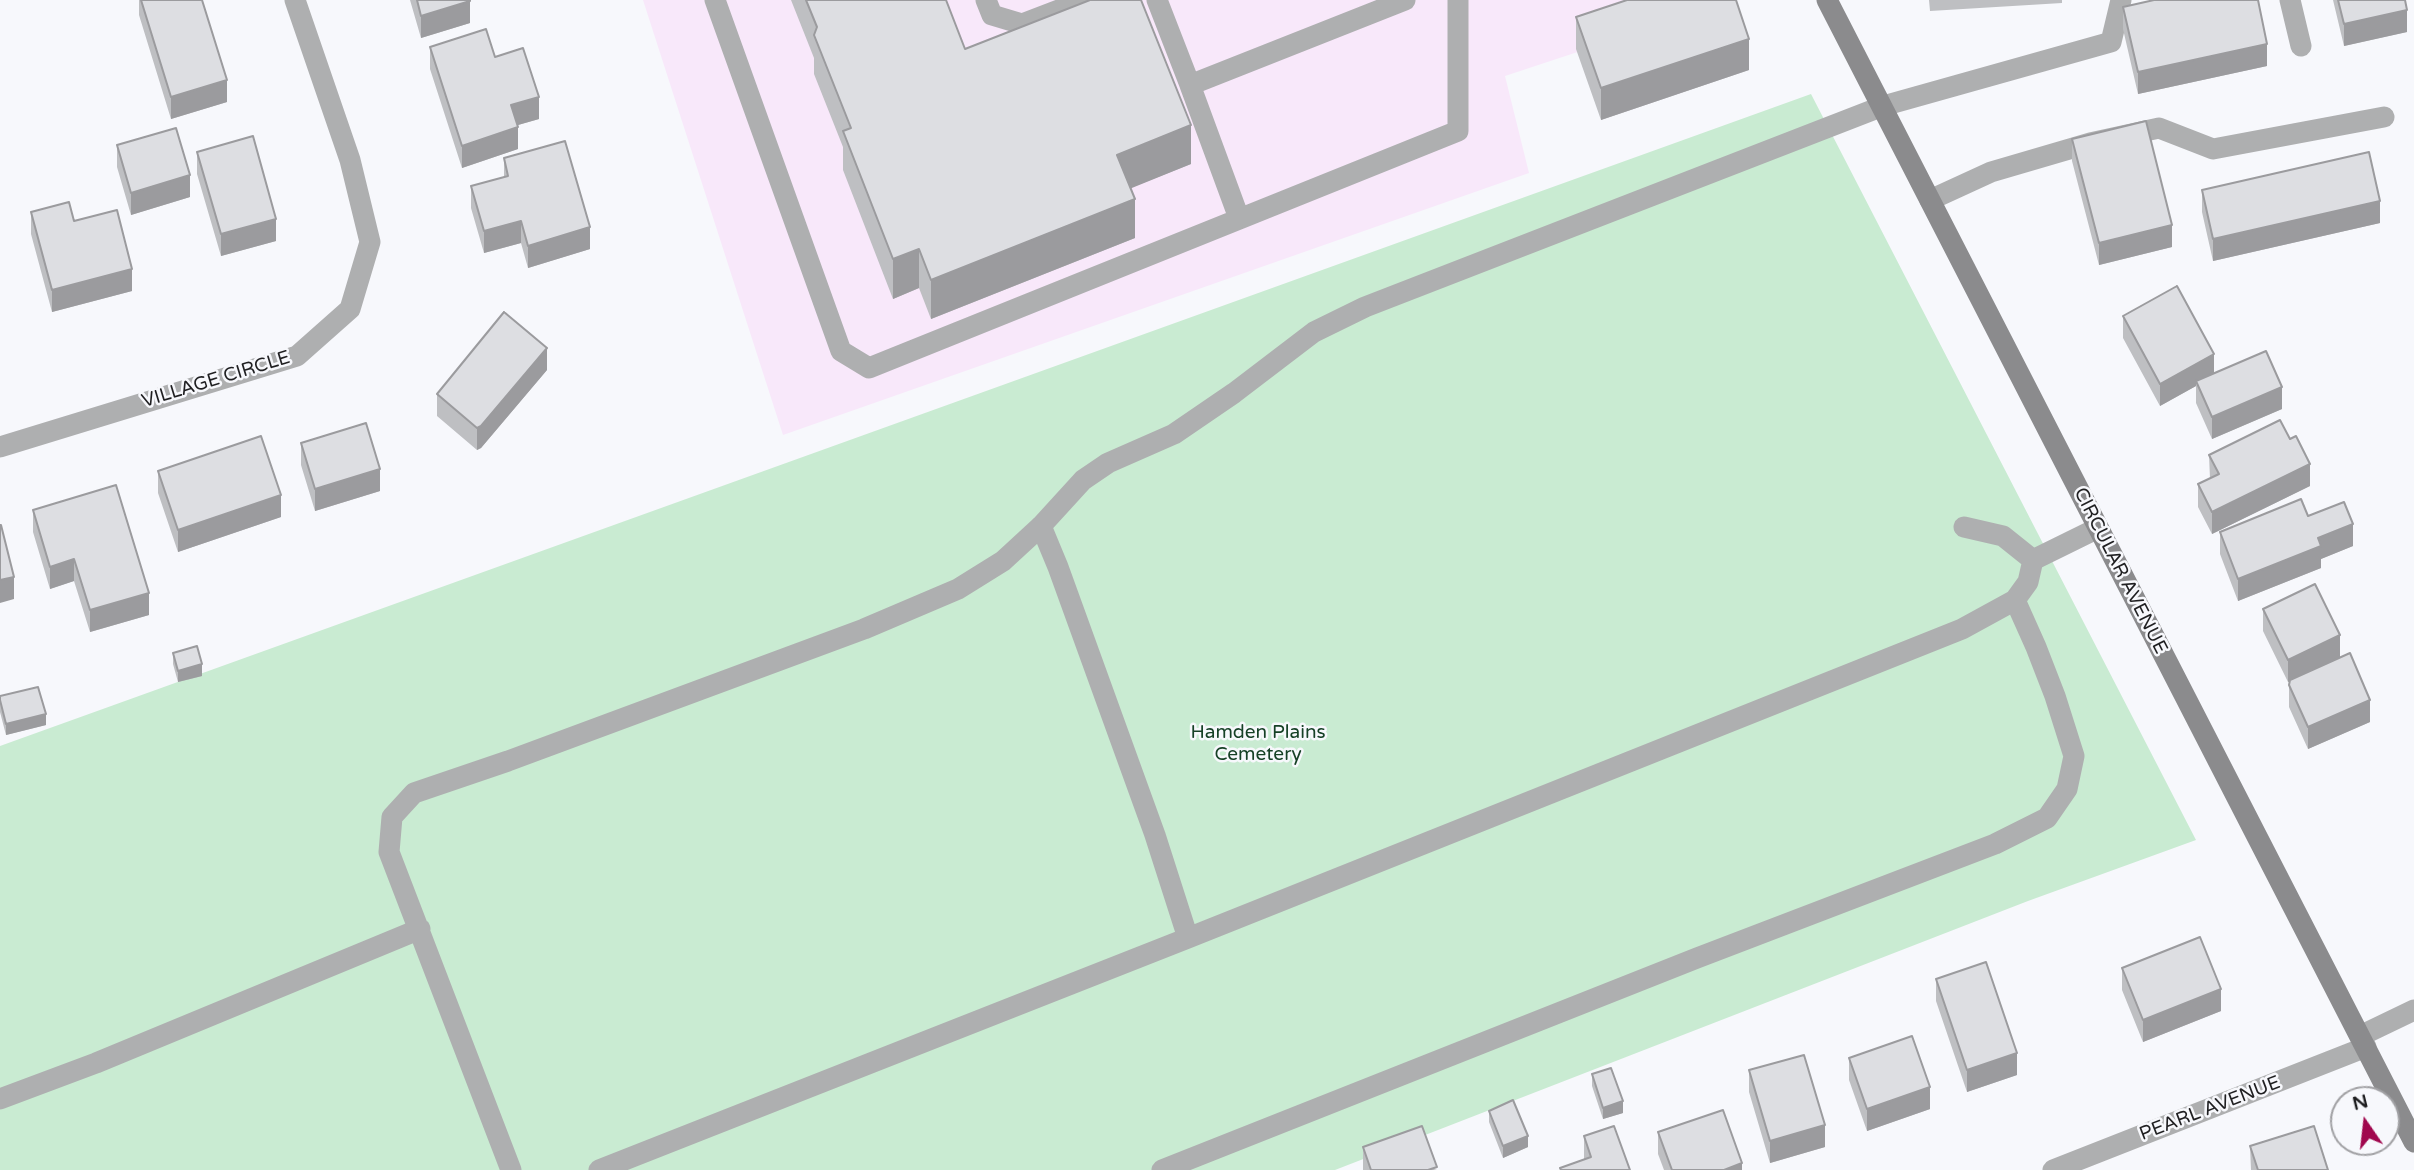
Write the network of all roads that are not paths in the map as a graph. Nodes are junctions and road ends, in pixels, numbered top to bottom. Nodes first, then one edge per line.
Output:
1 (295, 0) edge
2 (715, 0) edge
3 (986, 0) edge
4 (1085, 0) edge
5 (1157, 0) edge
6 (1405, 0) edge
7 (1458, 0) edge
8 (1827, 0) edge
9 (2121, 0) edge
10 (2290, 0) edge
11 (2301, 46) dead end
12 (1190, 85) junction
13 (1882, 106) junction
14 (2384, 117) dead end
15 (1930, 200) junction
16 (1239, 218) junction
17 (0, 447) edge
18 (1041, 526) junction
19 (1964, 527) dead end
20 (2098, 528) junction
21 (2033, 560) junction
22 (2015, 600) junction
23 (420, 929) junction
24 (1188, 938) junction
25 (2414, 1010) edge
26 (2363, 1042) junction
27 (0, 1099) edge
28 (2414, 1142) edge
29 (512, 1170) edge
30 (599, 1170) edge
31 (1162, 1170) edge
32 (2053, 1170) edge

1 - 17 street, VILLAGE CIRCLE
2 - 16 street
3 - 4 street
5 - 12 street
6 - 12 street
7 - 16 street
8 - 13 main road, CIRCULAR AVENUE
9 - 13 street
10 - 11 street
12 - 16 street
13 - 15 main road, CIRCULAR AVENUE
13 - 18 street
14 - 15 street
15 - 20 main road, CIRCULAR AVENUE
18 - 23 street
18 - 24 street
19 - 21 street
20 - 21 street
20 - 26 main road, CIRCULAR AVENUE
21 - 22 street
22 - 24 street
22 - 31 street
23 - 27 street
23 - 29 street
24 - 30 street
25 - 26 street, PEARL AVENUE
26 - 28 main road, CIRCULAR AVENUE
26 - 32 street, PEARL AVENUE

